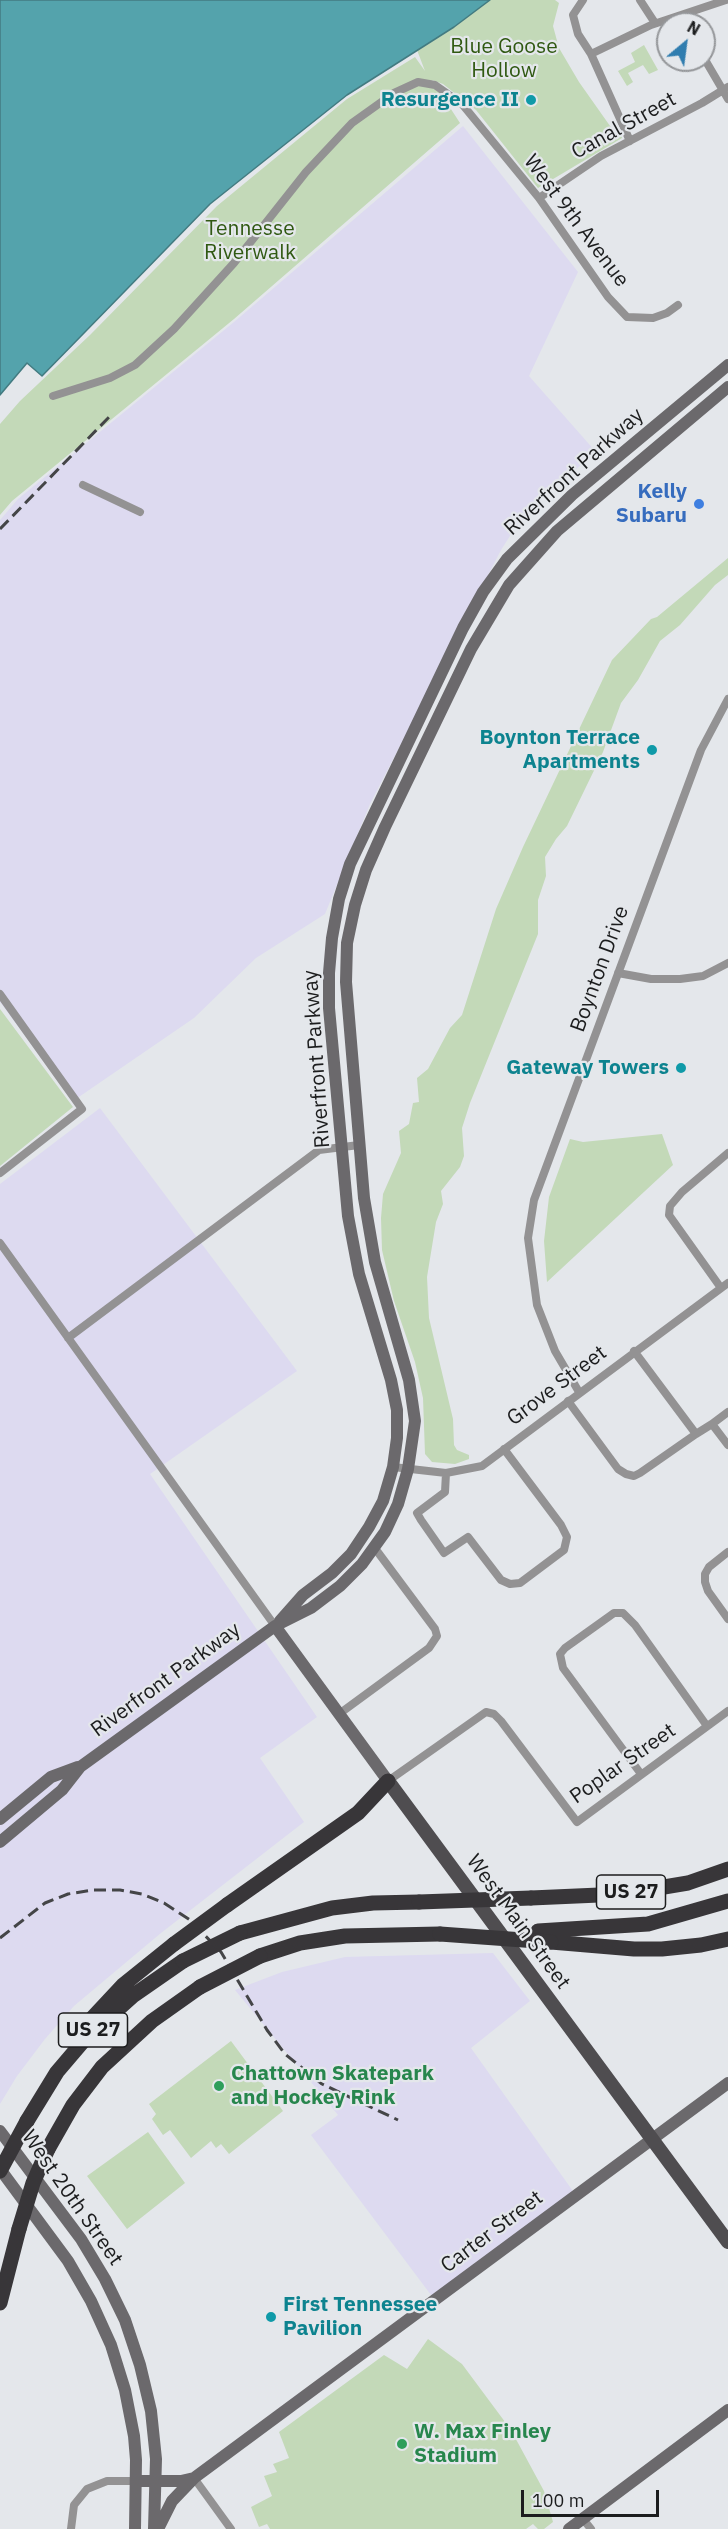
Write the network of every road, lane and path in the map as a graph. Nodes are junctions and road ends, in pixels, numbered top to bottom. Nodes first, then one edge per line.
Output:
1 (583, 0) edge
2 (640, 0) edge
3 (726, 0) edge
4 (710, 3) edge
5 (688, 12) edge
6 (655, 24) joint
7 (591, 54) junction
8 (713, 72) edge
9 (726, 92) edge
10 (630, 141) junction
11 (539, 198) junction
12 (678, 305) dead end
13 (724, 368) edge
14 (727, 389) edge
15 (53, 396) dead end
16 (83, 485) dead end
17 (140, 512) dead end
18 (523, 542) junction
19 (534, 554) junction
20 (728, 699) edge
21 (728, 963) edge
22 (618, 973) junction
23 (0, 994) edge
24 (359, 1145) junction
25 (342, 1147) junction
26 (728, 1153) edge
27 (0, 1173) edge
28 (0, 1243) edge
29 (724, 1286) edge
30 (69, 1338) junction
31 (634, 1351) junction
32 (579, 1392) junction
33 (568, 1401) junction
34 (728, 1412) edge
35 (712, 1424) junction
36 (696, 1434) junction
37 (728, 1445) edge
38 (504, 1449) junction
39 (393, 1467) junction
40 (408, 1469) junction
41 (446, 1473) junction
42 (374, 1547) junction
43 (728, 1552) edge
44 (728, 1619) edge
45 (275, 1626) junction
46 (728, 1711) edge
47 (339, 1714) junction
48 (707, 1726) junction
49 (80, 1767) junction
50 (641, 1774) junction
51 (388, 1781) junction
52 (0, 1820) edge
53 (0, 1842) edge
54 (728, 1869) edge
55 (728, 1901) edge
56 (440, 1934) junction
57 (728, 1939) edge
58 (728, 2083) edge
59 (44, 2091) junction
60 (1, 2133) edge
61 (652, 2140) junction
62 (0, 2170) edge
63 (728, 2242) edge
64 (0, 2303) edge
65 (728, 2410) edge
66 (194, 2478) junction
67 (136, 2481) junction
68 (160, 2481) junction
69 (587, 2524) edge
70 (71, 2529) edge
71 (135, 2529) edge
72 (156, 2529) edge
73 (231, 2529) edge
74 (569, 2529) edge

1 - 7 street
2 - 6 street
3 - 4 street
4 - 5 street
6 - 7 street
7 - 10 street
8 - 9 street
9 - 10 street, Canal Street
10 - 11 street, Canal Street
11 - 12 street, West 9th Avenue
11 - 15 street, West 9th Avenue
13 - 14 main road
13 - 18 main road, Riverfront Parkway
14 - 19 main road, Riverfront Parkway
16 - 17 street
18 - 19 street
18 - 25 main road, Riverfront Parkway
19 - 24 main road, Riverfront Parkway
20 - 22 street, Boynton Drive
21 - 22 street
22 - 32 street, Boynton Drive
23 - 27 street
24 - 25 street
24 - 40 main road, Riverfront Parkway
25 - 30 street
25 - 39 main road, Riverfront Parkway
26 - 29 street
28 - 30 street
29 - 31 street, Grove Street
30 - 45 street
31 - 32 street, Grove Street
31 - 36 street
32 - 33 street, Grove Street
33 - 36 street
33 - 38 street, Grove Street
34 - 35 street
35 - 36 street
35 - 37 street
38 - 41 street, Grove Street
38 - 41 street
39 - 40 street, Grove Street
39 - 45 main road, Riverfront Parkway
40 - 41 street, Grove Street
40 - 42 main road, Riverfront Parkway
42 - 45 main road, Riverfront Parkway
42 - 47 street
43 - 44 street
45 - 47 main road, West Main Street
45 - 49 main road, Riverfront Parkway
46 - 48 street, Poplar Street
47 - 51 main road, West Main Street
48 - 50 street, Poplar Street
48 - 50 street
49 - 52 main road, Riverfront Parkway
49 - 53 main road, Riverfront Parkway
50 - 51 street, Poplar Street
51 - 59 highway, bridge
51 - 61 main road, West Main Street
54 - 59 highway, US 27, bridge
55 - 56 highway, US 27, bridge
56 - 57 highway, bridge
56 - 64 highway, US 27, bridge
58 - 61 main road, Carter Street
59 - 62 highway, US 27, bridge
60 - 68 main road, West 20th Street
61 - 63 main road, West Main Street
61 - 66 main road, Carter Street
62 - 67 main road, West 20th Street
65 - 69 main road
66 - 68 main road
66 - 72 main road, Carter Street
66 - 73 street
67 - 68 main road
67 - 70 street
67 - 71 main road, West 20th Street
68 - 72 main road, West 20th Street
69 - 74 main road

